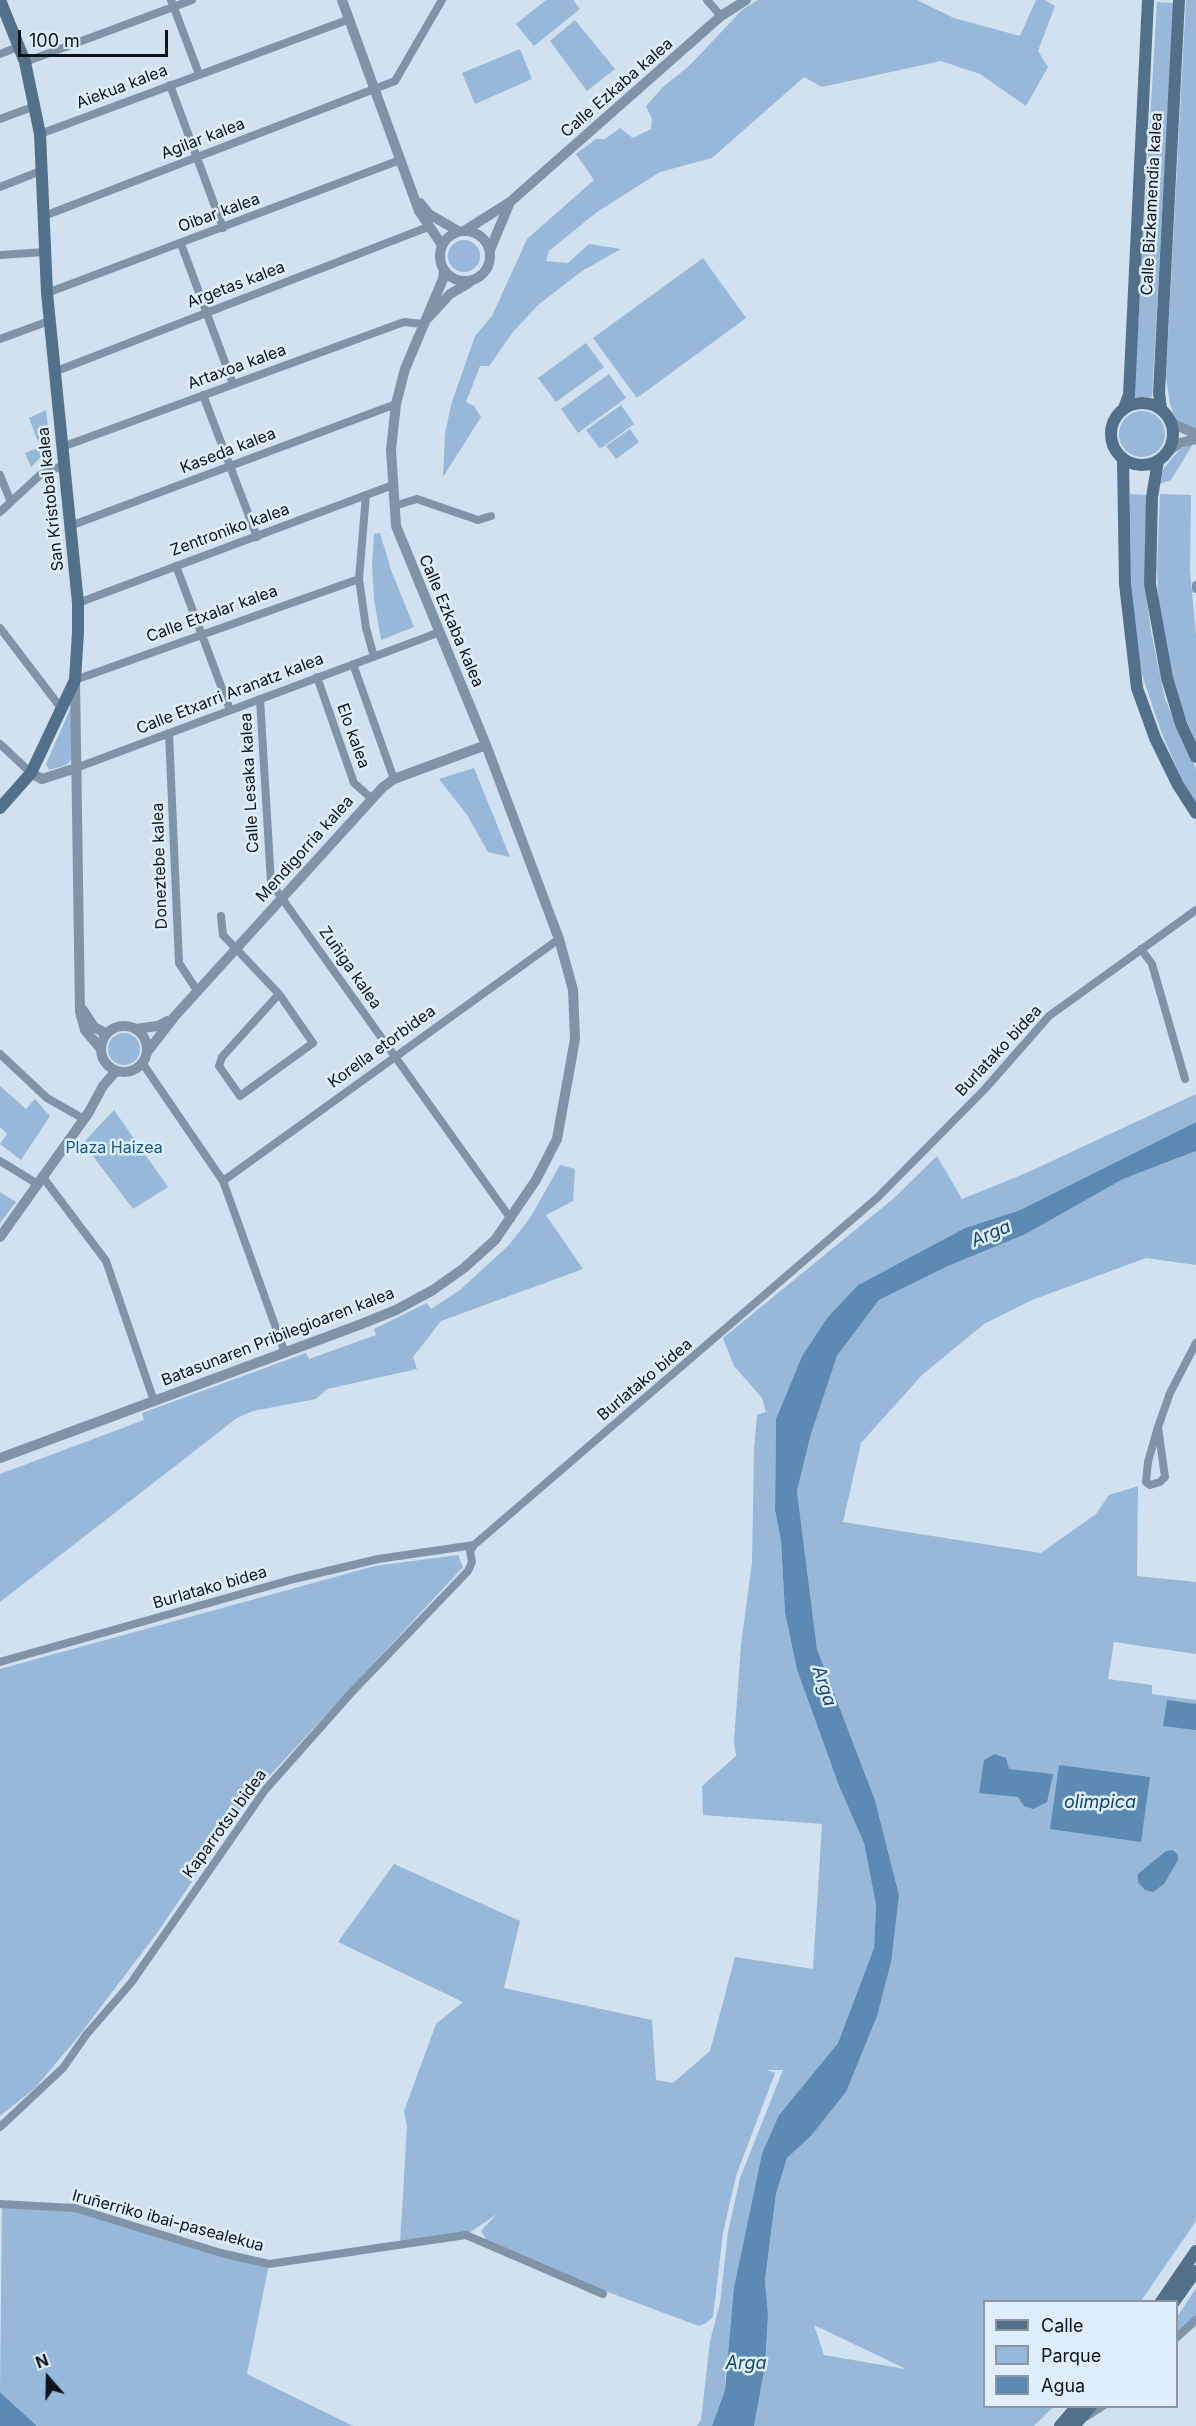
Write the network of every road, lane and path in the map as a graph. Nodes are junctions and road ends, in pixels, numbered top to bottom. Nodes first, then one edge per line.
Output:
1 (0, 0) edge
2 (192, 0) edge
3 (342, 0) edge
4 (442, 0) edge
5 (707, 0) edge
6 (746, 0) edge
7 (1148, 0) edge
8 (1179, 0) edge
9 (173, 3) edge
10 (721, 16) junction
11 (350, 19) junction
12 (18, 47) junction
13 (0, 54) edge
14 (25, 62) junction
15 (199, 74) junction
16 (170, 85) junction
17 (374, 89) junction
18 (34, 106) junction
19 (0, 119) edge
20 (40, 134) junction
21 (197, 157) junction
22 (400, 160) junction
23 (43, 170) junction
24 (0, 187) edge
25 (413, 194) junction
26 (510, 202) junction
27 (44, 216) junction
28 (428, 227) junction
29 (223, 228) junction
30 (461, 231) junction
31 (181, 244) junction
32 (442, 245) junction
33 (490, 250) junction
34 (45, 252) junction
35 (0, 255) edge
36 (444, 270) junction
37 (478, 278) junction
38 (47, 293) junction
39 (206, 313) junction
40 (49, 321) junction
41 (423, 324) junction
42 (0, 339) edge
43 (54, 372) junction
44 (233, 384) junction
45 (203, 395) junction
46 (396, 404) junction
47 (1124, 408) junction
48 (1161, 409) junction
49 (1171, 423) junction
50 (1196, 434) edge
51 (1196, 439) edge
52 (62, 447) junction
53 (1162, 457) junction
54 (1123, 459) junction
55 (64, 465) junction
56 (231, 466) junction
57 (0, 475) edge
58 (393, 485) junction
59 (366, 495) junction
60 (10, 500) junction
61 (394, 506) junction
62 (0, 512) edge
63 (491, 516) dead end
64 (70, 526) junction
65 (257, 537) junction
66 (176, 566) junction
67 (359, 579) junction
68 (78, 603) junction
69 (0, 628) edge
70 (440, 632) junction
71 (202, 633) junction
72 (374, 657) junction
73 (353, 664) junction
74 (317, 677) junction
75 (75, 680) junction
76 (260, 699) junction
77 (61, 708) junction
78 (230, 710) junction
79 (169, 733) junction
80 (0, 744) edge
81 (486, 746) junction
82 (1196, 757) edge
83 (76, 768) junction
84 (31, 773) junction
85 (394, 779) junction
86 (371, 798) junction
87 (0, 808) edge
88 (1196, 813) edge
89 (281, 898) junction
90 (1196, 910) edge
91 (221, 916) dead end
92 (559, 939) junction
93 (1142, 949) junction
94 (235, 950) junction
95 (198, 992) junction
96 (279, 994) junction
97 (81, 1001) junction
98 (175, 1016) junction
99 (135, 1029) junction
100 (107, 1034) junction
101 (100, 1048) junction
102 (148, 1051) junction
103 (0, 1054) edge
104 (395, 1054) junction
105 (105, 1062) junction
106 (143, 1064) junction
107 (116, 1071) junction
108 (1185, 1079) dead end
109 (103, 1086) junction
110 (84, 1119) junction
111 (0, 1161) edge
112 (39, 1180) junction
113 (223, 1181) junction
114 (511, 1219) junction
115 (0, 1237) edge
116 (1196, 1343) edge
117 (285, 1353) junction
118 (154, 1401) junction
119 (1158, 1427) junction
120 (0, 1458) edge
121 (474, 1545) junction
122 (0, 1662) edge
123 (0, 2127) edge
124 (0, 2204) edge
125 (1196, 2251) edge
126 (1196, 2271) edge
127 (603, 2294) dead end
128 (1162, 2300) edge
129 (1175, 2300) edge
130 (1196, 2320) edge
131 (1178, 2336) edge
132 (1075, 2408) edge
133 (1089, 2408) edge
134 (1100, 2408) edge
135 (1076, 2423) edge
136 (1059, 2426) edge

1 - 12 main road, San Kristobal kalea
2 - 9 street
3 - 11 street
4 - 17 street, Agilar kalea
5 - 10 street
6 - 10 street, Calle Ezkaba kalea
7 - 47 main road, Calle Bizkamendia kalea
8 - 48 main road, Calle Bizkamendia kalea
9 - 14 street
9 - 15 street
10 - 26 street, Calle Ezkaba kalea
11 - 15 street, Aiekua kalea
11 - 17 street
12 - 13 street
12 - 14 main road, San Kristobal kalea
14 - 18 main road, San Kristobal kalea
15 - 16 street, Aiekua kalea
16 - 20 street, Aiekua kalea
16 - 21 street
17 - 21 street, Agilar kalea
17 - 22 street
18 - 19 street
18 - 20 main road, San Kristobal kalea
20 - 23 main road, San Kristobal kalea
21 - 27 street, Agilar kalea
21 - 29 street
22 - 25 street
22 - 29 street, Oibar kalea
23 - 24 street
23 - 27 main road, San Kristobal kalea
25 - 28 street
25 - 30 street
26 - 30 street, Calle Ezkaba kalea
26 - 33 street, Calle Ezkaba kalea
27 - 34 main road, San Kristobal kalea
28 - 32 street
28 - 39 street, Argetas kalea
29 - 31 street, Oibar kalea
30 - 32 street
30 - 33 street
31 - 38 street, Oibar kalea
31 - 39 street
32 - 36 street
33 - 37 street
34 - 35 street
34 - 38 main road, San Kristobal kalea
36 - 37 street
36 - 41 street, Calle Ezkaba kalea
37 - 41 street, Calle Ezkaba kalea
38 - 40 main road, San Kristobal kalea
39 - 43 street, Argetas kalea
39 - 44 street
40 - 42 street
40 - 43 main road, San Kristobal kalea
41 - 44 street, Artaxoa kalea
41 - 46 street, Calle Ezkaba kalea
43 - 52 main road, San Kristobal kalea
44 - 45 street, Artaxoa kalea
45 - 52 street, Artaxoa kalea
45 - 56 street
46 - 56 street, Kaseda kalea
46 - 58 street, Calle Ezkaba kalea
47 - 48 main road
47 - 54 main road
48 - 49 main road
49 - 50 street
49 - 53 main road
51 - 53 street
52 - 55 main road, San Kristobal kalea
53 - 54 main road
53 - 82 main road
54 - 88 main road
55 - 60 street
55 - 64 main road, San Kristobal kalea
56 - 64 street, Kaseda kalea
56 - 65 street
57 - 60 street
58 - 59 street, Zentroniko kalea
58 - 61 street, Calle Ezkaba kalea
59 - 65 street, Zentroniko kalea
59 - 67 street
60 - 62 street
61 - 63 street
61 - 70 street, Calle Ezkaba kalea
64 - 68 main road, San Kristobal kalea
65 - 66 street, Zentroniko kalea
66 - 68 street, Zentroniko kalea
66 - 71 street
67 - 71 street, Calle Etxalar kalea
67 - 72 street
68 - 75 main road, San Kristobal kalea
69 - 77 street
70 - 72 street, Calle Etxarri Aranatz kalea
70 - 81 street, Calle Ezkaba kalea
71 - 75 street, Calle Etxalar kalea
71 - 78 street
72 - 73 street, Calle Etxarri Aranatz kalea
73 - 74 street, Calle Etxarri Aranatz kalea
73 - 85 street
74 - 76 street, Calle Etxarri Aranatz kalea
74 - 86 street, Elo kalea
75 - 77 main road
75 - 83 street, San Kristobal kalea
76 - 78 street, Calle Etxarri Aranatz kalea
76 - 89 street, Calle Lesaka kalea
77 - 84 main road
78 - 79 street, Calle Etxarri Aranatz kalea
79 - 83 street, Calle Etxarri Aranatz kalea
79 - 95 street, Doneztebe kalea
80 - 84 street
81 - 85 street, Mendigorria kalea
81 - 92 street, Batasunaren Pribilegioaren kalea
83 - 84 street, Calle Etxarri Aranatz kalea
83 - 97 street, San Kristobal kalea
84 - 87 main road
85 - 86 street, Mendigorria kalea
86 - 89 street, Mendigorria kalea
89 - 94 street, Mendigorria kalea
89 - 104 street, Zuñiga kalea
90 - 93 street, Burlatako bidea
91 - 94 street
92 - 104 street, Korella etorbidea
92 - 114 street, Batasunaren Pribilegioaren kalea
93 - 108 street
93 - 121 street, Burlatako bidea
94 - 95 street, Mendigorria kalea
94 - 96 street
95 - 98 street, Mendigorria kalea
96 - 96 street
97 - 100 street, San Kristobal kalea
97 - 101 street, San Kristobal kalea
98 - 99 street, Mendigorria kalea
98 - 102 street, Mendigorria kalea
99 - 100 street
99 - 102 street
100 - 101 street
101 - 105 street
102 - 106 street
103 - 110 street
104 - 113 street, Korella etorbidea
104 - 114 street, Zuñiga kalea
105 - 107 street
105 - 109 street
106 - 107 street
106 - 113 street
107 - 109 street
109 - 110 street
110 - 112 street
111 - 112 street
112 - 115 street
112 - 118 street
113 - 117 street
114 - 117 street, Batasunaren Pribilegioaren kalea
116 - 119 street
117 - 118 street, Batasunaren Pribilegioaren kalea
118 - 120 street, Batasunaren Pribilegioaren kalea
119 - 119 street
121 - 122 street, Burlatako bidea
121 - 123 street, Kaparrotsu bidea
124 - 127 street, Iruñerriko ibai-pasealekua
125 - 128 main road
126 - 129 main road
130 - 131 street
132 - 136 main road
133 - 135 main road
134 - 135 street

